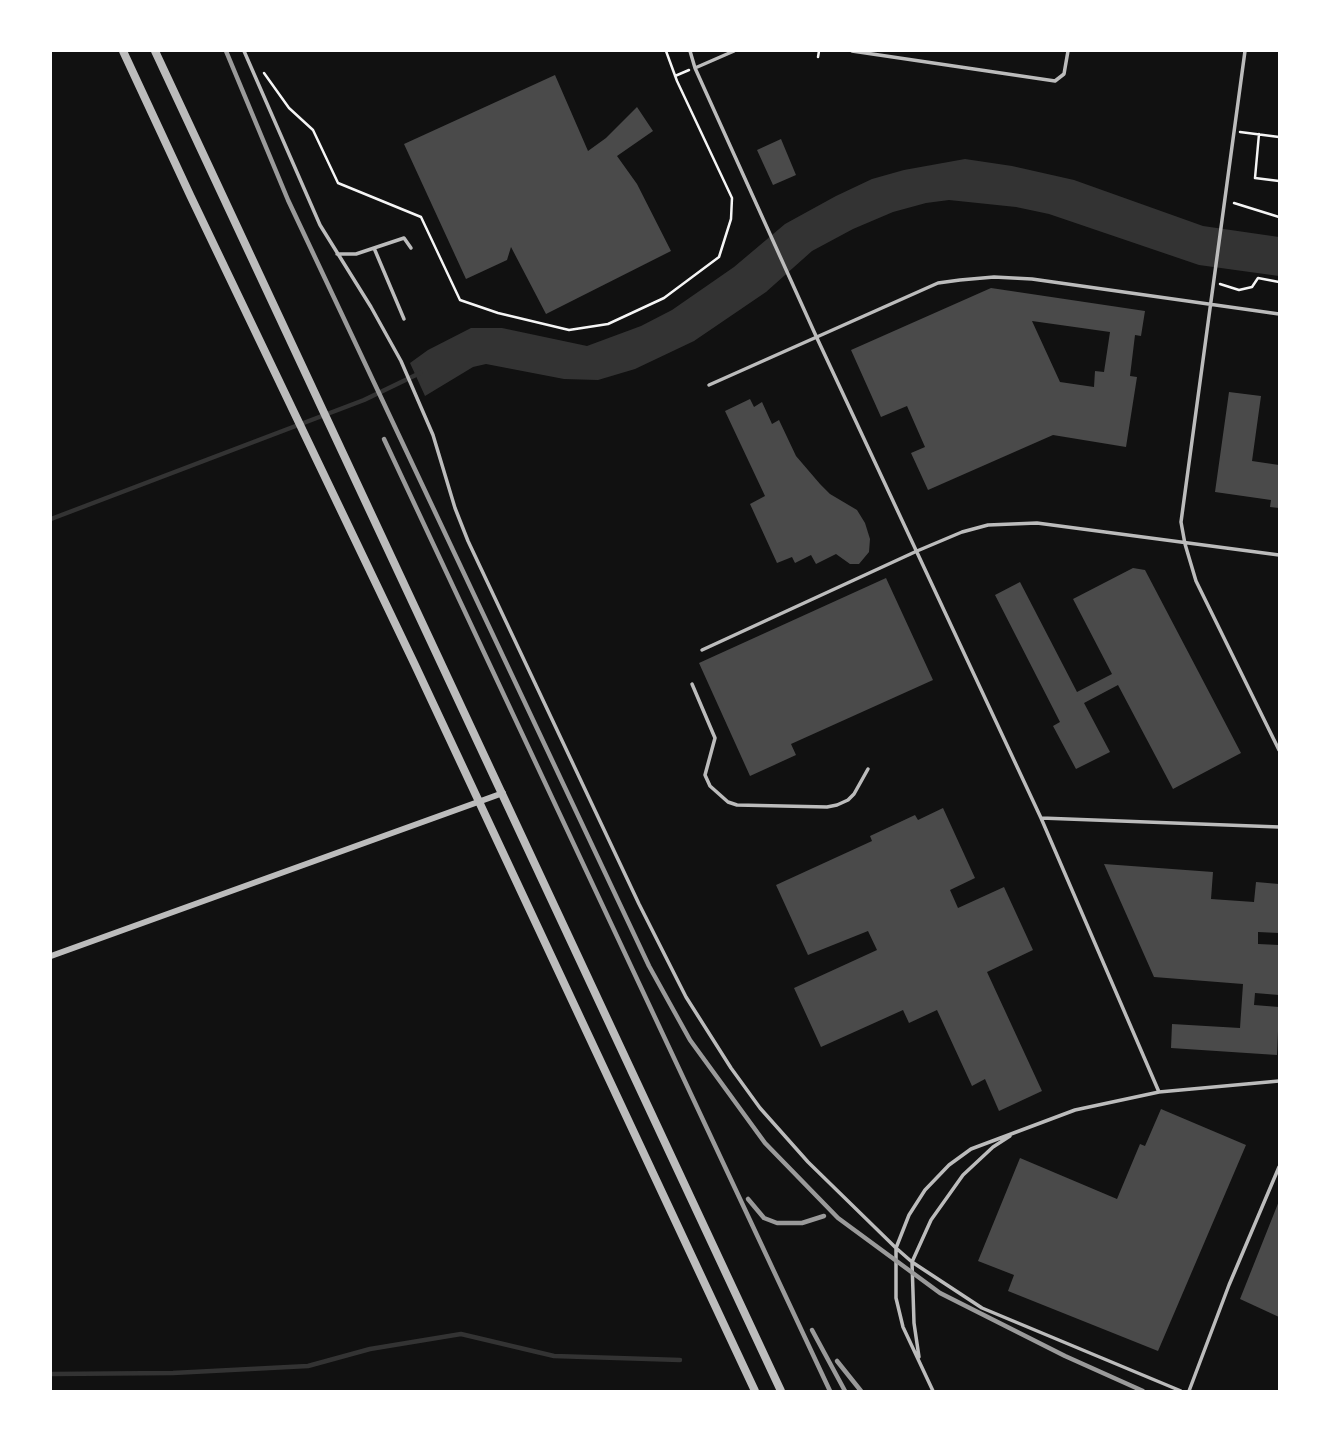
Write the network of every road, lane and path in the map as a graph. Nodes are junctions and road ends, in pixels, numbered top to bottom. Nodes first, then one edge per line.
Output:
1 (123, 51) edge
2 (155, 51) edge
3 (244, 51) edge
4 (666, 51) edge
5 (690, 51) edge
6 (734, 51) edge
7 (819, 51) edge
8 (852, 51) edge
9 (1068, 51) edge
10 (1245, 51) edge
11 (818, 57) dead end
12 (695, 68) junction
13 (264, 73) dead end
14 (675, 76) junction
15 (1234, 131) junction
16 (1259, 134) junction
17 (1279, 137) edge
18 (1279, 181) edge
19 (1224, 201) junction
20 (1279, 217) edge
21 (374, 248) junction
22 (411, 248) dead end
23 (337, 254) junction
24 (1213, 282) junction
25 (1279, 282) edge
26 (1211, 304) junction
27 (1279, 314) edge
28 (404, 319) dead end
29 (816, 336) junction
30 (709, 385) dead end
31 (1185, 544) junction
32 (917, 551) junction
33 (1279, 555) edge
34 (702, 650) dead end
35 (692, 684) dead end
36 (1279, 750) edge
37 (868, 769) dead end
38 (503, 793) junction
39 (478, 802) junction
40 (1041, 818) junction
41 (1279, 827) edge
42 (51, 956) edge
43 (1279, 1081) edge
44 (1159, 1091) junction
45 (1018, 1131) junction
46 (1279, 1167) edge
47 (896, 1248) junction
48 (912, 1262) junction
49 (919, 1362) junction
50 (755, 1391) edge
51 (781, 1391) edge
52 (933, 1391) edge
53 (1181, 1391) edge
54 (1189, 1391) edge

1 - 39 street
2 - 38 street
3 - 23 lane
4 - 14 path
5 - 12 lane
6 - 12 lane
7 - 11 path
8 - 9 lane
10 - 15 lane
12 - 14 path
12 - 29 lane
13 - 14 path
15 - 16 path
15 - 19 lane
16 - 17 path
16 - 18 path
19 - 20 path
19 - 24 lane
21 - 22 lane
21 - 23 lane
21 - 28 lane
23 - 47 lane
24 - 25 path
24 - 26 lane
26 - 27 lane
26 - 29 lane
26 - 31 lane
29 - 30 lane
29 - 32 lane
31 - 32 lane
31 - 33 lane
31 - 36 lane
32 - 34 lane
32 - 40 lane
35 - 37 lane
38 - 39 street
38 - 51 street
39 - 42 street
39 - 50 street
40 - 41 lane
40 - 44 lane
43 - 44 lane
44 - 45 lane
45 - 47 lane
45 - 48 lane
46 - 54 lane
47 - 48 lane
47 - 49 lane
48 - 49 lane
48 - 53 lane
49 - 52 lane

